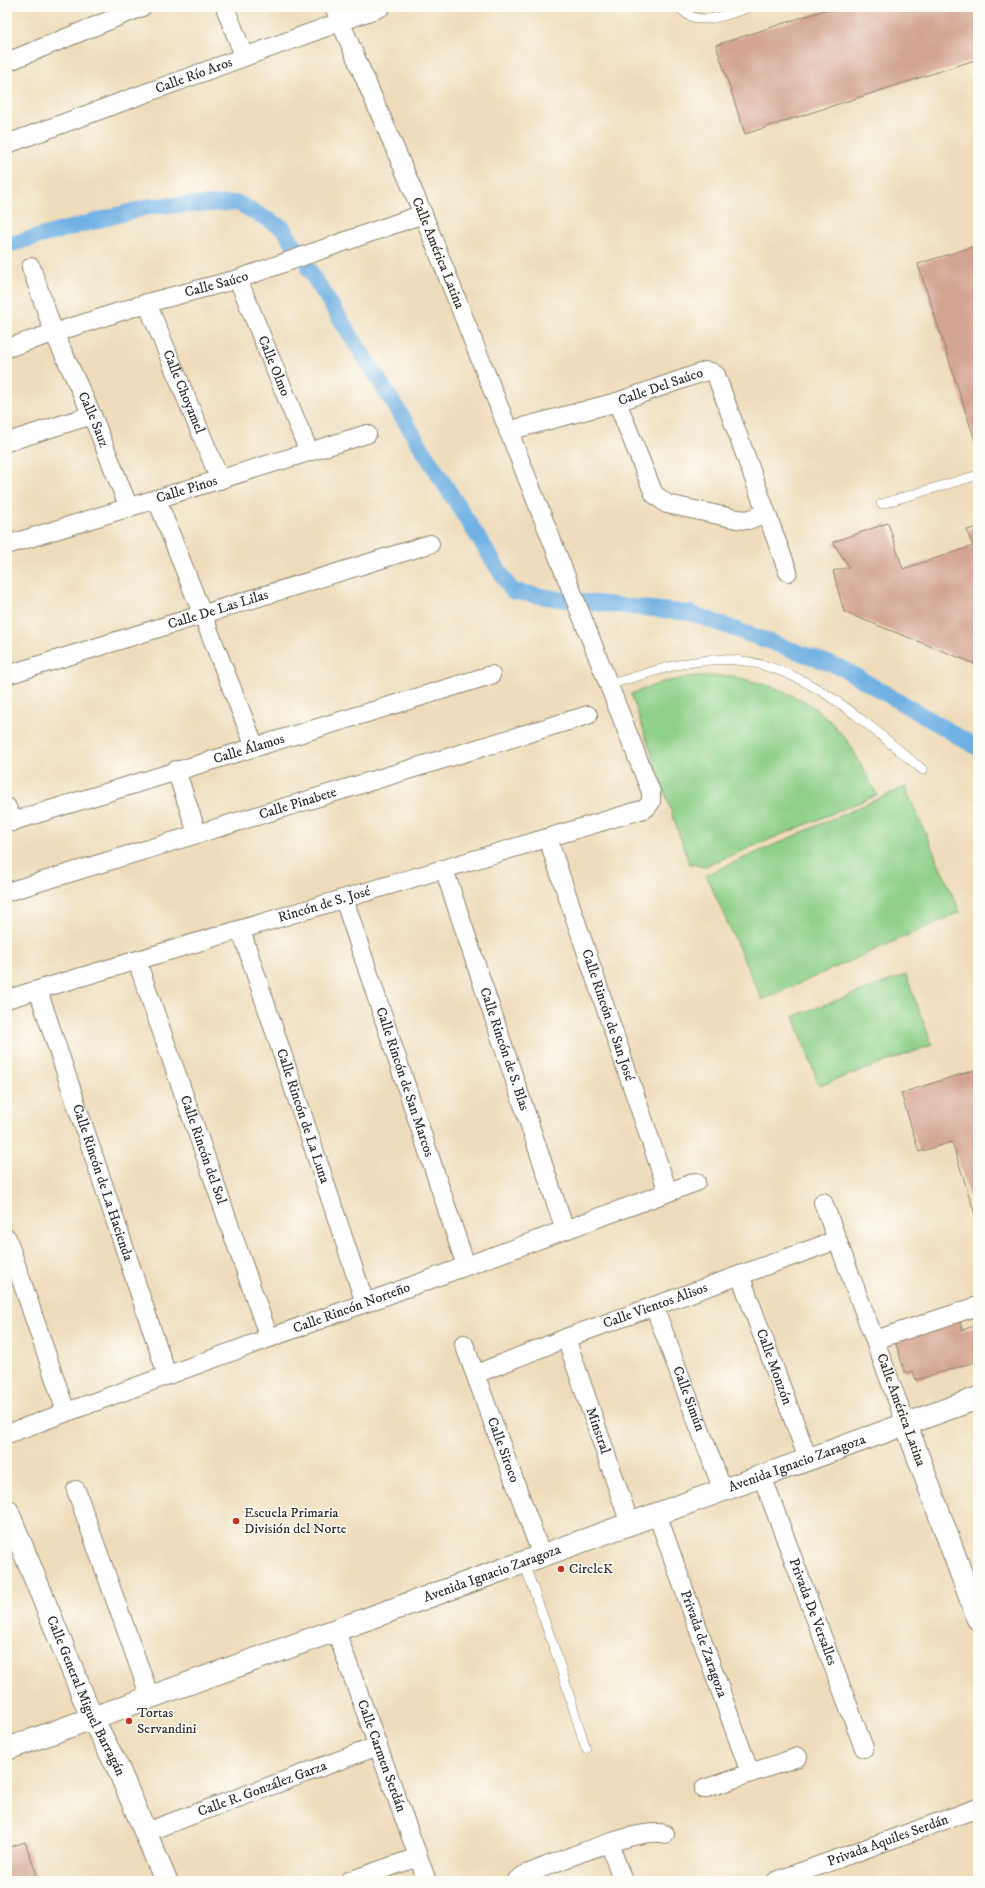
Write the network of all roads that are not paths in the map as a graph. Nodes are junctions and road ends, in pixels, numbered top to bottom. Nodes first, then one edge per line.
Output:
1 (142, 7) edge
2 (224, 7) edge
3 (381, 7) edge
4 (679, 7) edge
5 (750, 7) edge
6 (338, 14) edge
7 (244, 56) junction
8 (7, 62) edge
9 (7, 144) edge
10 (423, 214) junction
11 (31, 268) dead end
12 (238, 279) junction
13 (147, 303) junction
14 (54, 333) junction
15 (7, 348) edge
16 (617, 402) junction
17 (92, 415) junction
18 (508, 431) junction
19 (367, 434) dead end
20 (7, 442) edge
21 (309, 452) junction
22 (978, 475) edge
23 (220, 480) junction
24 (157, 500) junction
25 (882, 504) dead end
26 (129, 508) junction
27 (766, 513) junction
28 (430, 544) dead end
29 (7, 546) edge
30 (788, 572) dead end
31 (203, 615) junction
32 (7, 675) edge
33 (491, 675) dead end
34 (608, 685) junction
35 (588, 715) dead end
36 (255, 747) junction
37 (176, 770) junction
38 (923, 770) dead end
39 (641, 810) joint
40 (9, 817) edge
41 (198, 833) junction
42 (548, 839) junction
43 (444, 869) junction
44 (7, 892) edge
45 (344, 899) junction
46 (241, 930) junction
47 (137, 961) junction
48 (38, 990) junction
49 (7, 999) edge
50 (696, 1182) dead end
51 (668, 1192) junction
52 (823, 1202) dead end
53 (565, 1230) junction
54 (7, 1238) edge
55 (837, 1240) junction
56 (466, 1266) junction
57 (740, 1275) junction
58 (365, 1303) junction
59 (654, 1306) junction
60 (978, 1306) edge
61 (269, 1338) junction
62 (566, 1338) junction
63 (875, 1340) junction
64 (464, 1344) dead end
65 (476, 1374) junction
66 (168, 1375) junction
67 (978, 1398) edge
68 (66, 1412) junction
69 (906, 1424) junction
70 (7, 1434) edge
71 (808, 1459) junction
72 (762, 1476) junction
73 (76, 1490) dead end
74 (723, 1491) junction
75 (7, 1510) edge
76 (657, 1514) junction
77 (630, 1524) junction
78 (533, 1559) junction
79 (977, 1612) edge
80 (336, 1631) junction
81 (150, 1697) junction
82 (92, 1718) junction
83 (378, 1746) junction
84 (864, 1748) dead end
85 (7, 1749) edge
86 (586, 1749) dead end
87 (798, 1757) dead end
88 (750, 1773) junction
89 (704, 1789) dead end
90 (978, 1808) edge
91 (146, 1832) junction
92 (665, 1834) dead end
93 (609, 1843) junction
94 (418, 1856) junction
95 (166, 1881) edge
96 (349, 1881) edge
97 (427, 1881) edge
98 (516, 1881) edge
99 (622, 1881) edge
100 (776, 1881) edge

1 - 8 street
2 - 7 street
3 - 6 street, Calle Río Aros
4 - 5 lane
6 - 7 street, Calle Río Aros
6 - 10 street, Calle América Latina
7 - 9 street, Calle Río Aros
10 - 12 street, Calle Saúco
10 - 18 street, Calle América Latina
11 - 14 street, Calle Sauz
12 - 13 street, Calle Saúco
12 - 21 street, Calle Olmo
13 - 14 street, Calle Saúco
13 - 23 street, Calle Choyamel
14 - 15 street, Calle Saúco
14 - 17 street, Calle Sauz
16 - 18 street, Calle Del Saúco
16 - 27 street
16 - 27 street, Calle Del Saúco
17 - 20 street
17 - 26 street, Calle Sauz
18 - 34 street, Calle América Latina
19 - 21 street, Calle Pinos
21 - 23 street, Calle Pinos
22 - 25 lane
23 - 24 street, Calle Pinos
24 - 26 street, Calle Pinos
24 - 31 street
26 - 29 street, Calle Pinos
27 - 30 street
28 - 31 street, Calle De Las Lilas
31 - 32 street, Calle De Las Lilas
31 - 36 street
33 - 36 street, Calle Álamos
34 - 38 lane
34 - 39 street, Calle América Latina
35 - 41 street, Calle Pinabete
36 - 37 street, Calle Álamos
37 - 40 street, Calle Álamos
37 - 41 street
39 - 42 street, Rincón de S. José
41 - 44 street, Calle Pinabete
42 - 43 street, Rincón de S. José
42 - 51 street, Calle Rincón de San José
43 - 45 street, Rincón de S. José
43 - 53 street, Calle Rincón de S. Blas
45 - 46 street, Rincón de S. José
45 - 56 street, Calle Rincón de San Marcos
46 - 47 street, Rincón de S. José
46 - 58 street, Calle Rincón de La Luna
47 - 48 street, Rincón de S. José
47 - 61 street, Calle Rincón del Sol
48 - 49 street, Rincón de S. José
48 - 66 street, Calle Rincón de La Hacienda
50 - 51 street, Calle Rincón Norteño
51 - 53 street, Calle Rincón Norteño
52 - 55 street, Calle América Latina
53 - 56 street, Calle Rincón Norteño
54 - 68 street
55 - 57 street, Calle Vientos Alisos
55 - 63 street, Calle América Latina
56 - 58 street, Calle Rincón Norteño
57 - 59 street, Calle Vientos Alisos
57 - 71 street, Calle Monzón
58 - 61 street, Calle Rincón Norteño
59 - 62 street, Calle Vientos Alisos
59 - 74 street, Calle Simún
60 - 63 street
61 - 66 street, Calle Rincón Norteño
62 - 65 street, Calle Vientos Alisos
62 - 77 street, Minstral
63 - 69 street, Calle América Latina
64 - 65 street, Calle Siroco
65 - 78 street, Calle Siroco
66 - 68 street, Calle Rincón Norteño
67 - 69 main road, Avenida Ignacio Zaragoza
68 - 70 street, Calle Rincón Norteño
69 - 71 main road, Avenida Ignacio Zaragoza
69 - 79 main road, Calle América Latina
71 - 72 main road, Avenida Ignacio Zaragoza
72 - 74 main road, Avenida Ignacio Zaragoza
72 - 84 street, Privada De Versalles
73 - 81 street
74 - 76 main road, Avenida Ignacio Zaragoza
75 - 82 main road, Calle General Miguel Barragán
76 - 77 main road, Avenida Ignacio Zaragoza
76 - 88 street, Privada de Zaragoza
77 - 78 main road, Avenida Ignacio Zaragoza
78 - 80 main road, Avenida Ignacio Zaragoza
78 - 86 lane
80 - 81 main road, Avenida Ignacio Zaragoza
80 - 83 street, Calle Carmen Serdán
81 - 82 main road, Avenida Ignacio Zaragoza
82 - 85 main road, Avenida Ignacio Zaragoza
82 - 91 main road, Calle General Miguel Barragán
83 - 91 street, Calle R. González Garza
83 - 94 street, Calle Carmen Serdán
87 - 88 street
88 - 89 street
90 - 100 street, Privada Aquiles Serdán
91 - 95 main road, Calle General Miguel Barragán
92 - 93 street
93 - 98 street
93 - 99 street
94 - 96 street
94 - 97 street, Calle Carmen Serdán

